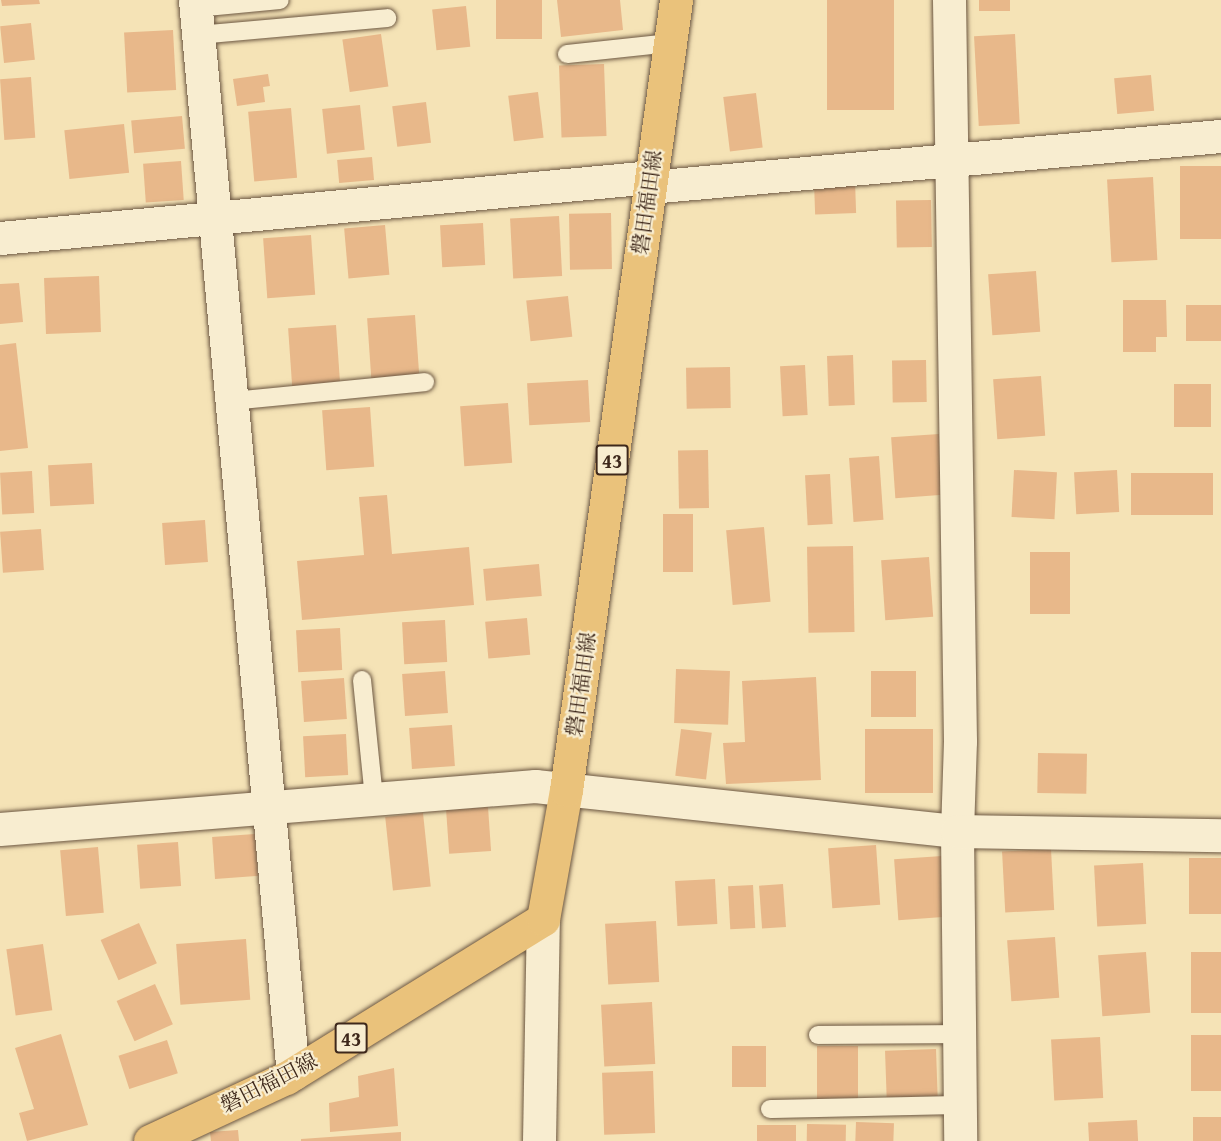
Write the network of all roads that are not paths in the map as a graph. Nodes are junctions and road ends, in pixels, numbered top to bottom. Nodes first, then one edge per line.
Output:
1 (280, 0) edge
2 (676, 0) edge
3 (949, 0) edge
4 (196, 14) edge
5 (387, 18) dead end
6 (670, 43) junction
7 (567, 54) dead end
8 (1221, 136) edge
9 (951, 157) junction
10 (650, 182) junction
11 (215, 219) junction
12 (0, 238) edge
13 (425, 382) dead end
14 (232, 401) junction
15 (362, 680) dead end
16 (566, 790) junction
17 (374, 799) junction
18 (269, 808) junction
19 (0, 830) edge
20 (957, 831) junction
21 (1221, 835) edge
22 (543, 919) junction
23 (959, 1034) junction
24 (818, 1035) dead end
25 (293, 1074) junction
26 (960, 1106) junction
27 (770, 1109) dead end
28 (150, 1141) edge
29 (539, 1141) edge
30 (960, 1141) edge

1 - 4 lane
2 - 6 main road, 磐田福田線 / 43
3 - 9 street
4 - 5 lane
4 - 11 street
6 - 7 lane
6 - 10 main road, 磐田福田線 / 43
8 - 9 street
9 - 10 street
9 - 20 street
10 - 11 street
10 - 16 main road, 磐田福田線 / 43
11 - 12 street
11 - 14 street
13 - 14 lane
14 - 18 street
15 - 17 lane
16 - 17 street
16 - 20 street
16 - 22 main road, 磐田福田線 / 43
17 - 18 street
18 - 19 street
18 - 25 street
20 - 21 street
20 - 23 street
22 - 25 main road, 磐田福田線 / 43
22 - 29 street
23 - 24 lane
23 - 26 street
25 - 28 main road, 磐田福田線 / 43
26 - 27 lane
26 - 30 street

